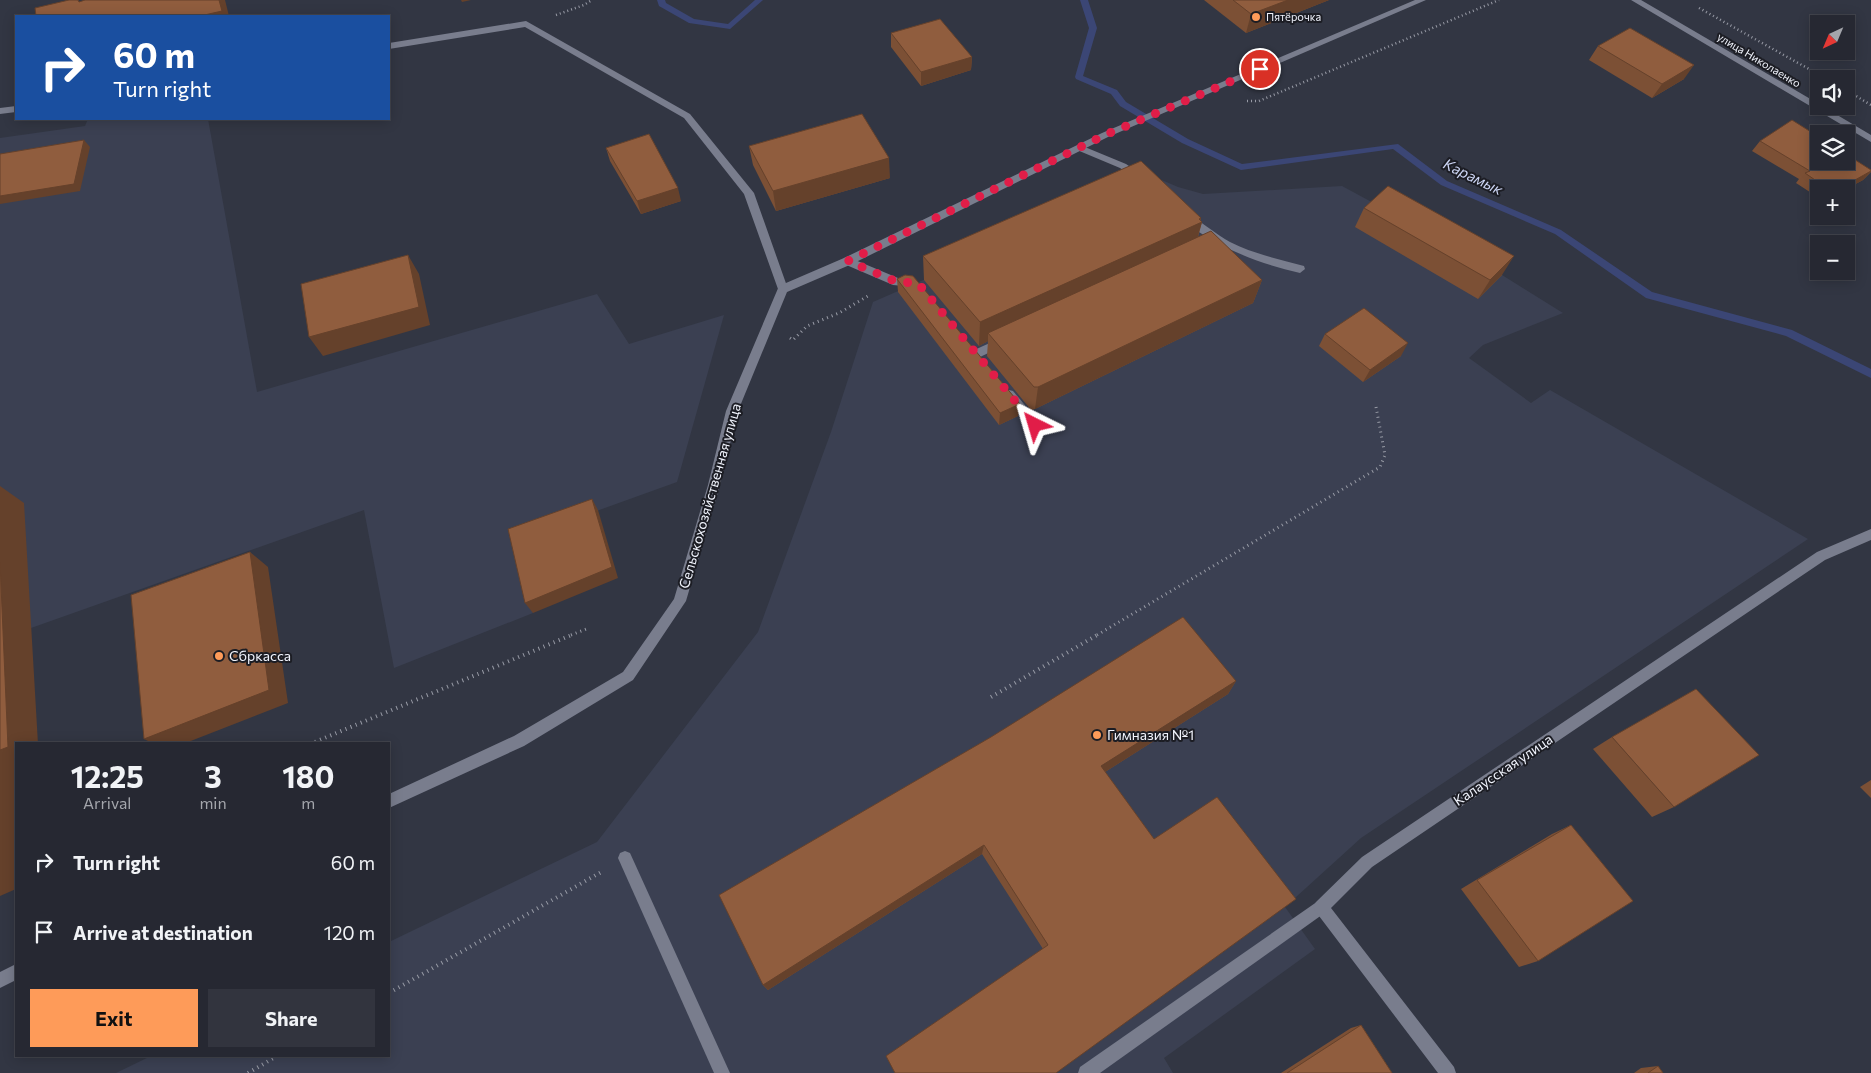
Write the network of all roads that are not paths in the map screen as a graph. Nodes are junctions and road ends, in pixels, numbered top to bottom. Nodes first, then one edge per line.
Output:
1 (1422, 0) edge
2 (1636, 0) edge
3 (390, 46) edge
4 (15, 109) edge
5 (0, 112) edge
6 (1871, 139) edge
7 (1080, 148) junction
8 (1148, 183) edge
9 (1182, 214) edge
10 (848, 261) junction
11 (1300, 270) dead end
12 (783, 289) junction
13 (923, 290) edge
14 (1012, 337) edge
15 (976, 354) edge
16 (1000, 382) edge
17 (1035, 425) dead end
18 (1871, 534) edge
19 (390, 801) edge
20 (625, 858) road end
21 (1321, 907) junction
22 (15, 972) edge
23 (0, 980) edge
24 (722, 1073) edge
25 (1086, 1073) edge
26 (1448, 1073) edge

1 - 7 street
2 - 6 street, улица Николаенко
3 - 12 street
4 - 5 street
7 - 8 street
7 - 10 street
9 - 11 street
10 - 12 street
10 - 13 street
12 - 19 street, Сельскохозяйственная улица
14 - 15 street
16 - 17 street
18 - 21 street, Калаусская улица
20 - 24 street
21 - 25 street, Калаусская улица
21 - 26 street
22 - 23 street

